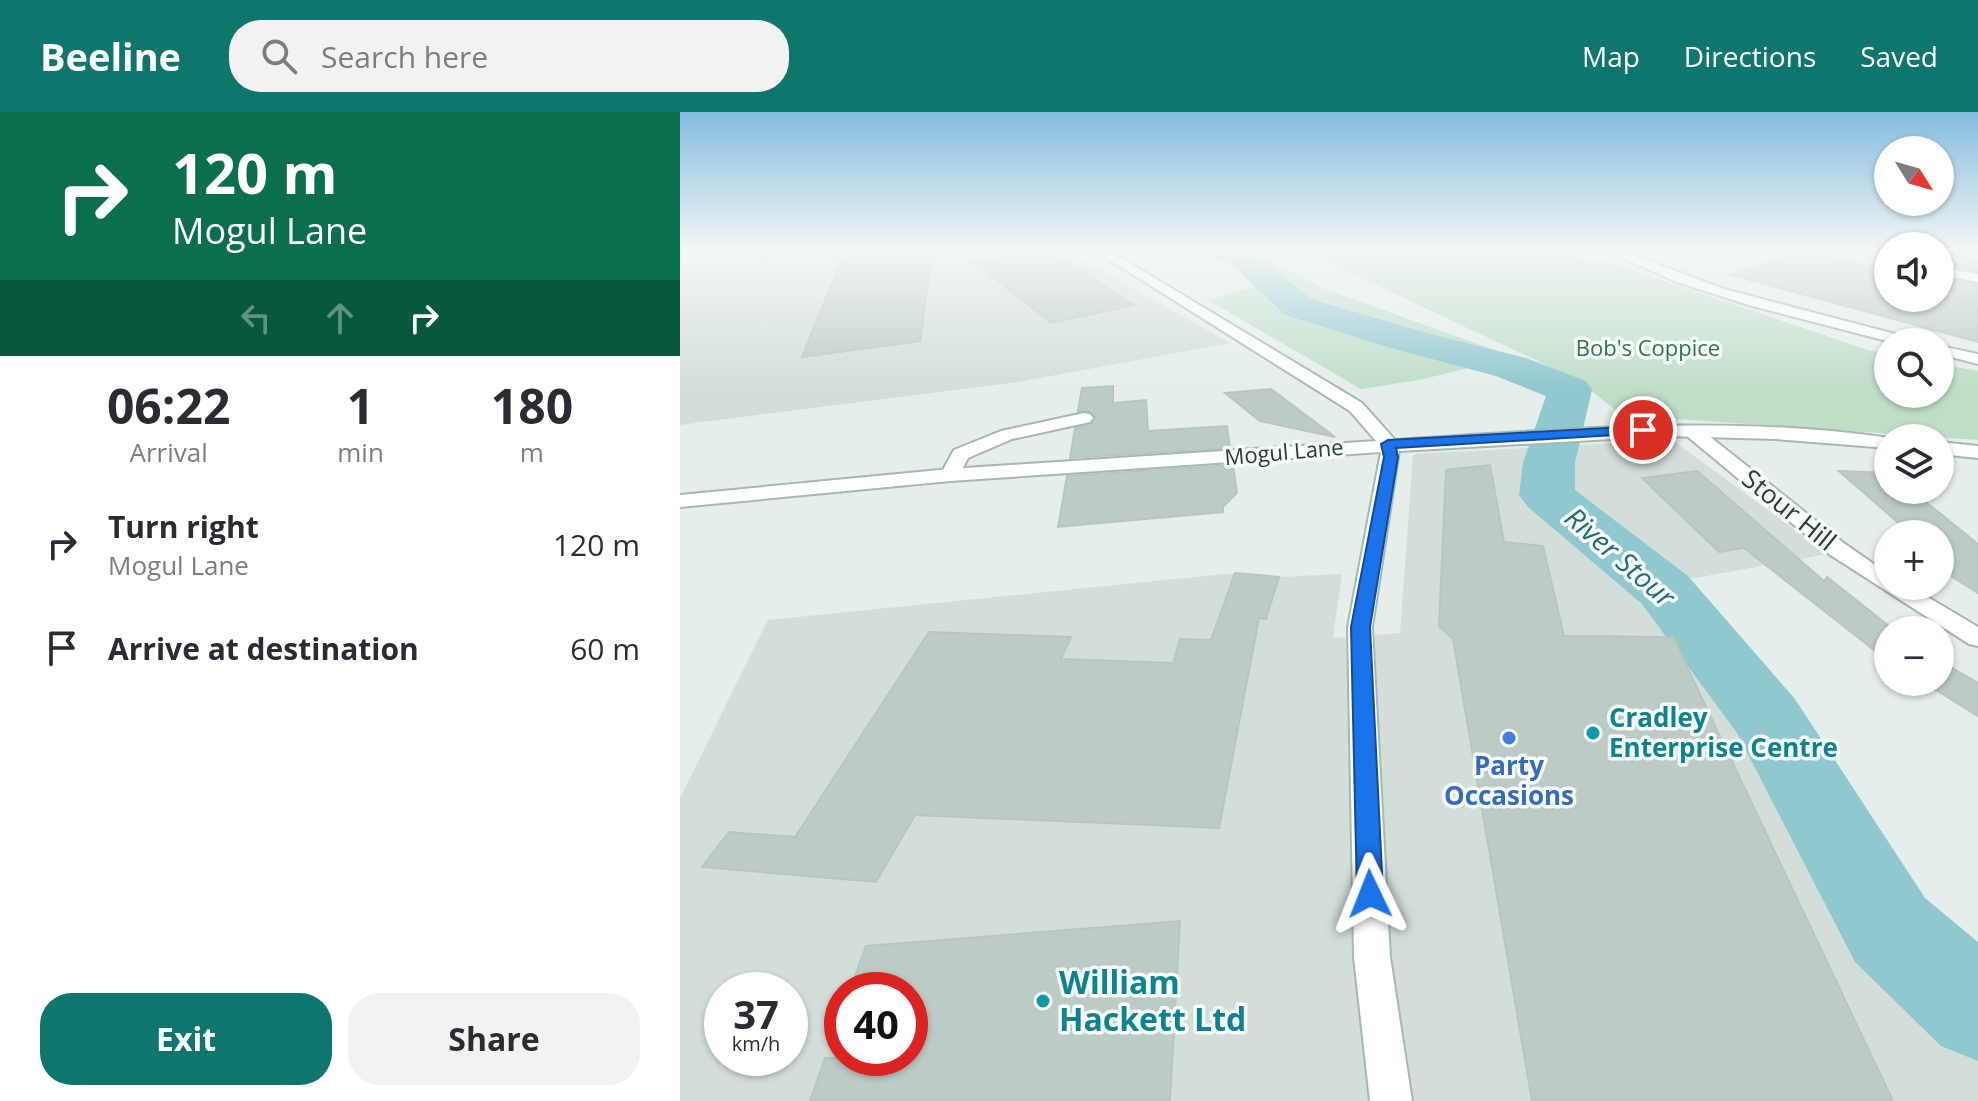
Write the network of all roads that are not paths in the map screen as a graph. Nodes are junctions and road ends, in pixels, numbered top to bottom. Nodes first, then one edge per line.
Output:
1 (1178, 296) edge
2 (1739, 296) edge
3 (1874, 334) edge
4 (1954, 353) edge
5 (1978, 359) edge
6 (1084, 418) dead end
7 (1046, 427) junction
8 (1693, 432) junction
9 (1874, 442) edge
10 (1058, 443) dead end
11 (1388, 444) junction
12 (1954, 449) edge
13 (1978, 452) edge
14 (950, 475) junction
15 (680, 501) edge
16 (1874, 574) edge
17 (1915, 600) edge
18 (1978, 638) edge
19 (1391, 1101) edge

1 - 11 street
2 - 3 street
4 - 5 street
6 - 7 street
7 - 10 street
7 - 14 street
8 - 9 street, Mogul Lane
8 - 11 street, Mogul Lane
8 - 16 street, Stour Hill
11 - 14 street, Mogul Lane
11 - 19 street
12 - 13 street
14 - 15 street, Mogul Lane
17 - 18 street, Stour Hill

